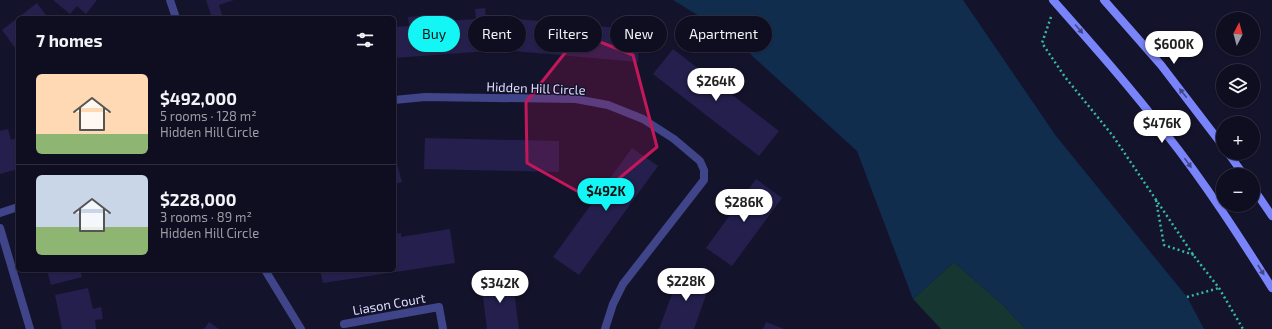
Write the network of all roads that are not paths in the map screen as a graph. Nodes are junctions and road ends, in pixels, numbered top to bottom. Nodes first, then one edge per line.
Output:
1 (170, 0) edge
2 (1104, 0) edge
3 (1055, 2) edge
4 (175, 16) edge
5 (396, 100) edge
6 (1216, 137) edge
7 (1260, 198) edge
8 (16, 208) edge
9 (0, 213) edge
10 (1272, 216) edge
11 (0, 228) edge
12 (266, 272) edge
13 (1272, 288) edge
14 (344, 324) dead end
15 (30, 329) edge
16 (300, 329) edge
17 (443, 329) edge
18 (606, 329) edge

1 - 4 street
6 -> 2 street
3 -> 13 street
5 - 18 street, Hidden Hill Circle
7 - 10 street
8 - 9 street
11 - 15 street
12 - 16 street
14 - 17 street, Liason Court

